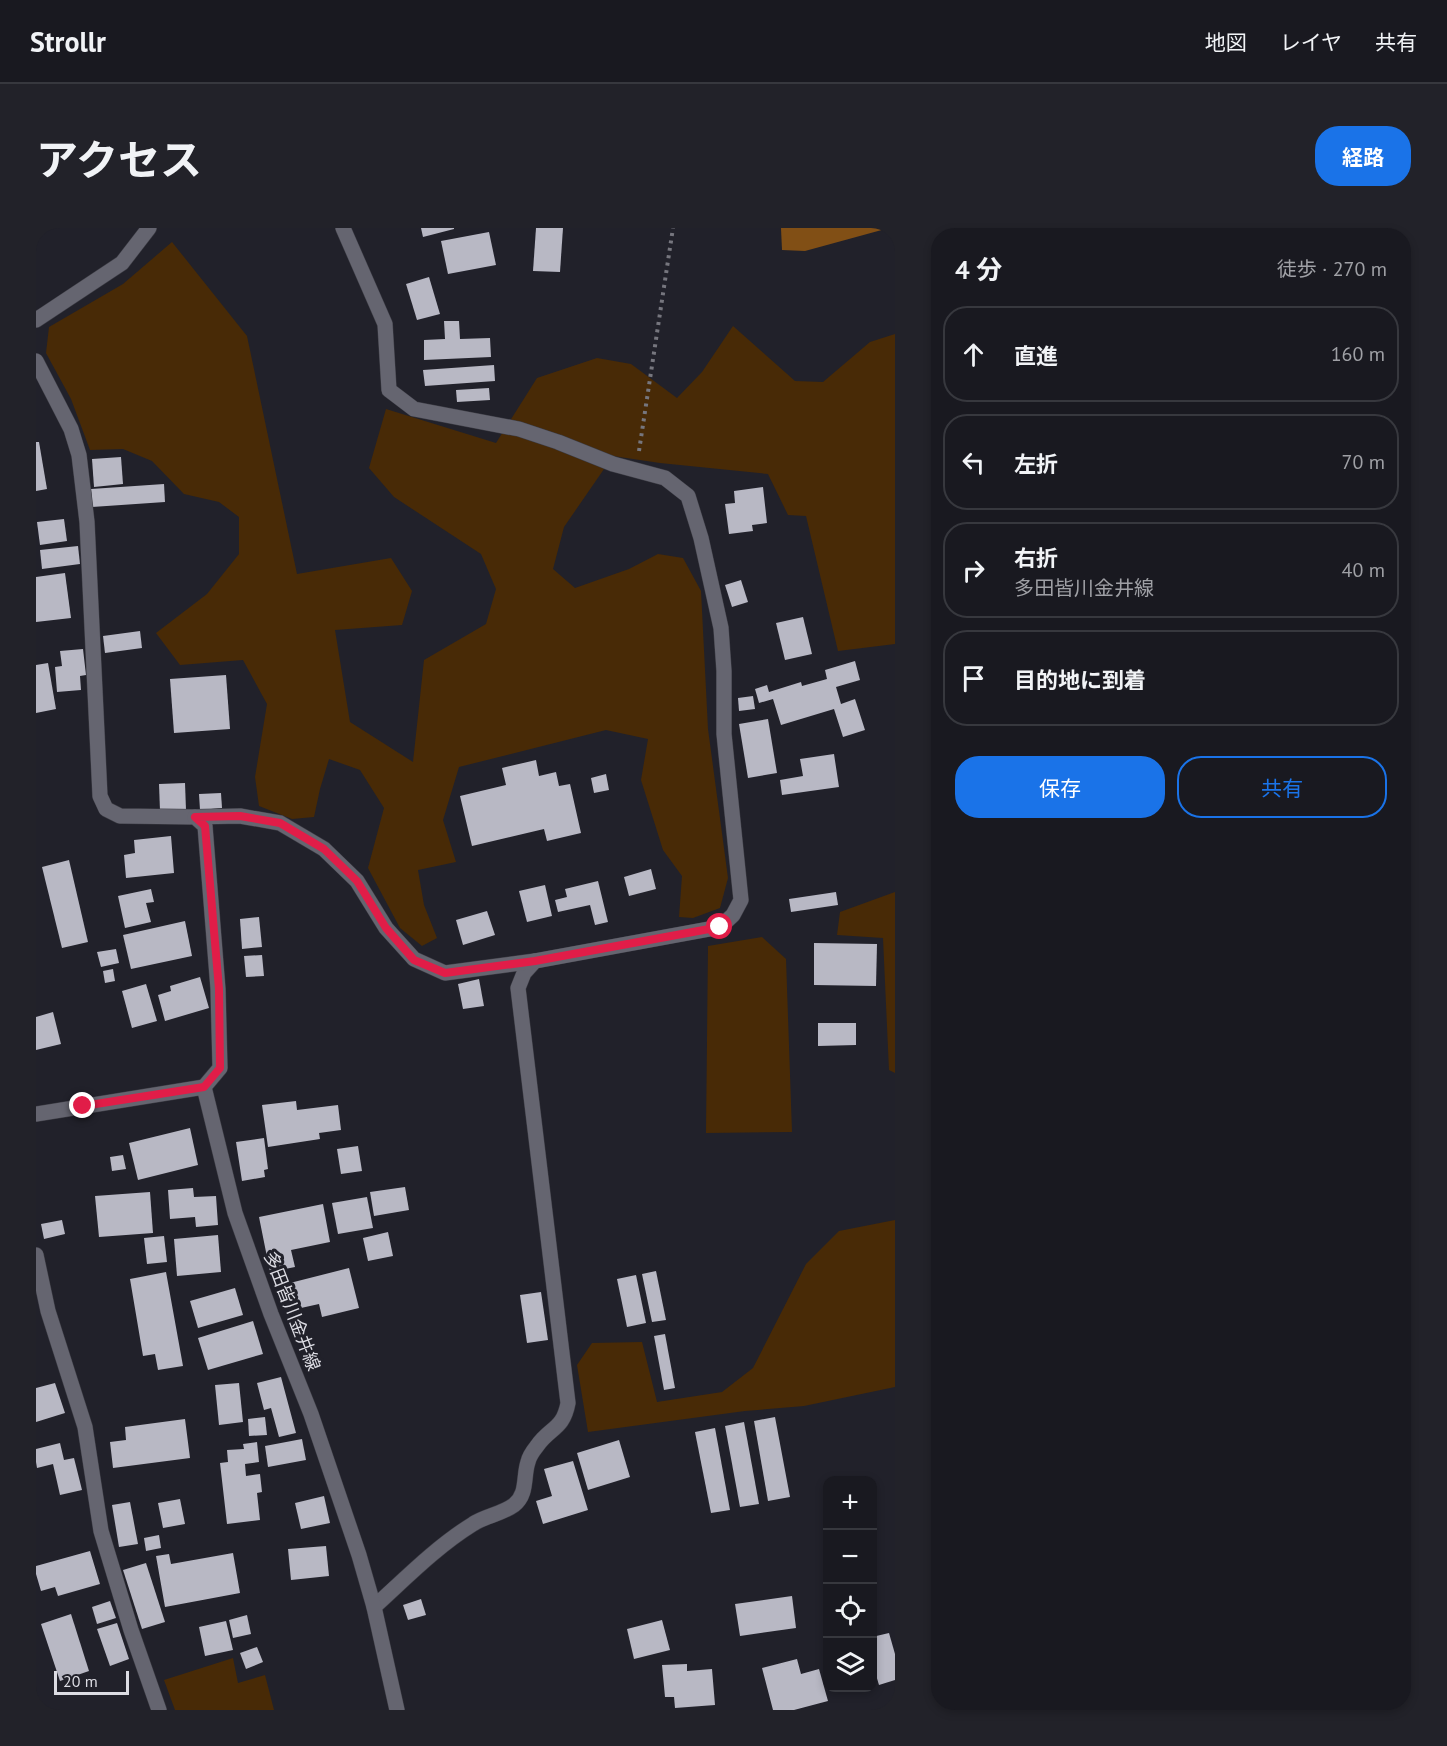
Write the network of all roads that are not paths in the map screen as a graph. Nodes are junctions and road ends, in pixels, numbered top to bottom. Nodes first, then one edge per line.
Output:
1 (149, 228) edge
2 (343, 228) edge
3 (36, 320) edge
4 (36, 361) edge
5 (195, 817) junction
6 (535, 961) junction
7 (204, 1087) junction
8 (36, 1114) edge
9 (36, 1256) edge
10 (374, 1607) junction
11 (159, 1710) edge
12 (397, 1710) edge

1 - 3 street
2 - 6 street
4 - 5 street
5 - 6 street
5 - 7 street
6 - 10 street
7 - 8 street
7 - 10 street, 多田皆川金井線
9 - 11 street
10 - 12 street, 多田皆川金井線

